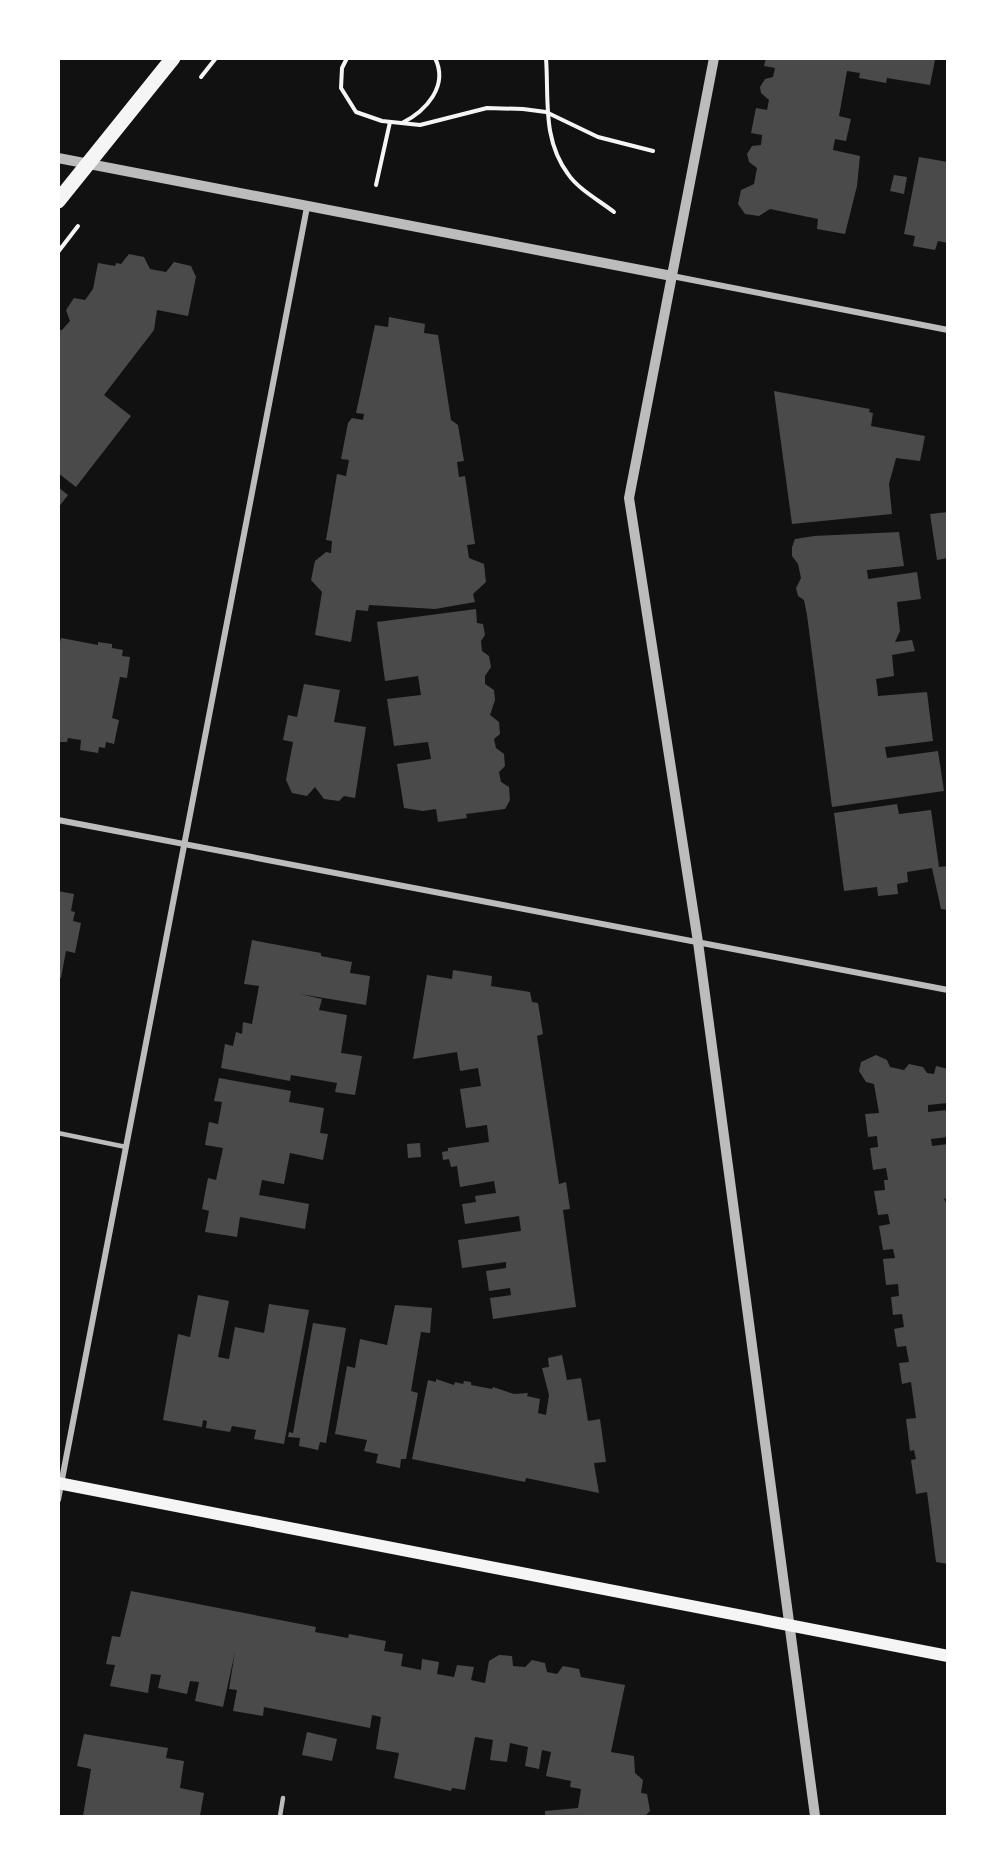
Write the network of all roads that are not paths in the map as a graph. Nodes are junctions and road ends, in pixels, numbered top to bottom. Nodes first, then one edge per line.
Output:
1 (173, 58) edge
2 (714, 58) edge
3 (58, 158) edge
4 (89, 164) junction
5 (58, 201) edge
6 (307, 207) junction
7 (672, 276) junction
8 (948, 330) edge
9 (58, 820) edge
10 (184, 843) junction
11 (698, 942) junction
12 (948, 990) edge
13 (58, 1133) edge
14 (126, 1147) junction
15 (60, 1483) edge
16 (58, 1500) edge
17 (788, 1625) junction
18 (948, 1656) edge
19 (283, 1798) dead end
20 (280, 1816) edge
21 (815, 1816) edge

1 - 4 main road
2 - 7 street
3 - 4 street
4 - 5 main road
4 - 6 street
6 - 7 street
6 - 10 street
7 - 8 street
7 - 11 street
9 - 10 street
10 - 11 street
10 - 14 street
11 - 12 street
11 - 17 street
13 - 14 lane
14 - 15 street
15 - 16 street
15 - 17 main road
17 - 18 main road
17 - 21 street
19 - 20 lane

